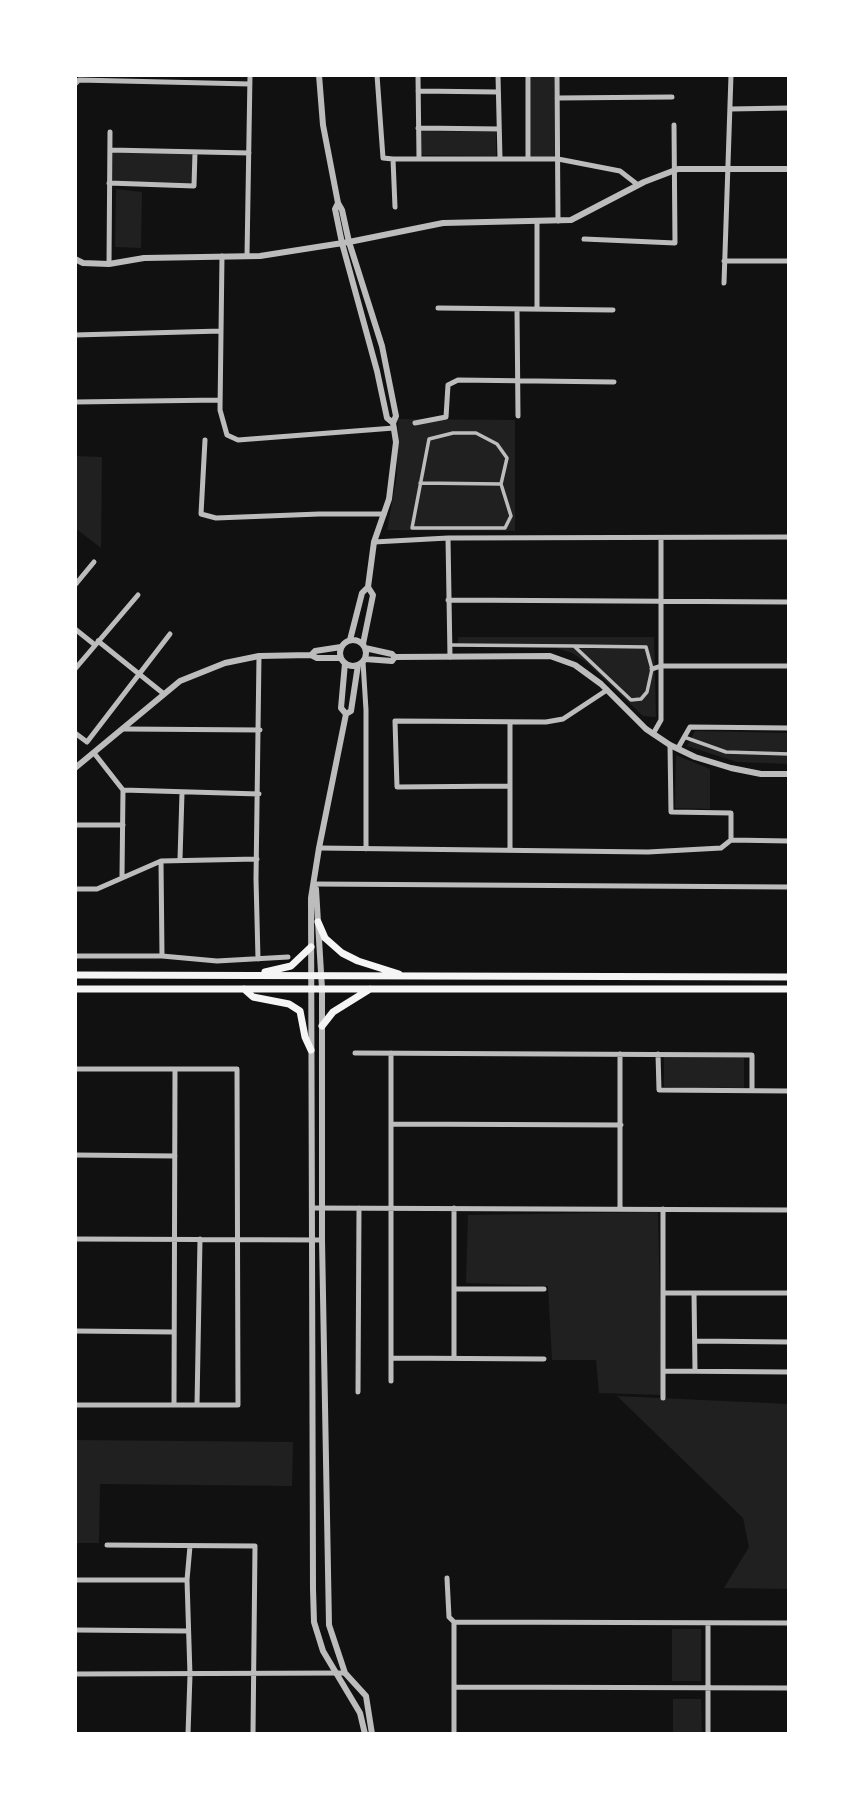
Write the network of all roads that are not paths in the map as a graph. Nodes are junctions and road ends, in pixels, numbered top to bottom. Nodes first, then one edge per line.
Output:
1 (250, 75) edge
2 (319, 75) edge
3 (377, 75) edge
4 (418, 75) edge
5 (498, 75) edge
6 (528, 75) edge
7 (557, 75) edge
8 (731, 75) edge
9 (75, 84) edge
10 (250, 84) junction
11 (418, 91) junction
12 (498, 92) junction
13 (671, 97) dead end
14 (558, 98) junction
15 (789, 108) edge
16 (730, 109) junction
17 (674, 125) dead end
18 (418, 128) junction
19 (499, 129) junction
20 (110, 132) dead end
21 (110, 150) junction
22 (195, 152) junction
23 (249, 153) junction
24 (419, 158) junction
25 (393, 159) junction
26 (500, 159) junction
27 (528, 159) junction
28 (558, 159) junction
29 (728, 169) junction
30 (789, 169) edge
31 (675, 171) junction
32 (109, 183) junction
33 (638, 185) junction
34 (395, 207) dead end
35 (558, 221) junction
36 (537, 222) junction
37 (584, 239) dead end
38 (345, 243) junction
39 (222, 256) junction
40 (247, 256) junction
41 (75, 259) edge
42 (724, 261) junction
43 (789, 261) edge
44 (83, 263) junction
45 (109, 264) junction
46 (75, 267) edge
47 (724, 283) dead end
48 (438, 308) dead end
49 (517, 309) junction
50 (537, 309) junction
51 (613, 310) dead end
52 (221, 331) junction
53 (75, 335) edge
54 (518, 381) junction
55 (614, 382) dead end
56 (220, 400) junction
57 (75, 402) edge
58 (518, 416) dead end
59 (415, 423) dead end
60 (393, 425) junction
61 (205, 440) dead end
62 (421, 484) junction
63 (501, 484) junction
64 (384, 514) junction
65 (789, 537) edge
66 (448, 538) junction
67 (661, 538) junction
68 (374, 542) junction
69 (94, 562) dead end
70 (75, 585) edge
71 (368, 587) junction
72 (138, 595) dead end
73 (448, 600) junction
74 (661, 602) junction
75 (789, 602) edge
76 (75, 629) edge
77 (170, 634) dead end
78 (350, 640) junction
79 (97, 643) junction
80 (450, 645) junction
81 (364, 646) junction
82 (574, 646) junction
83 (341, 647) junction
84 (311, 655) junction
85 (260, 656) junction
86 (395, 657) junction
87 (450, 657) junction
88 (343, 661) junction
89 (362, 662) junction
90 (661, 666) junction
91 (789, 666) edge
92 (75, 669) edge
93 (652, 669) junction
94 (139, 674) junction
95 (607, 690) junction
96 (164, 694) junction
97 (345, 714) junction
98 (510, 722) junction
99 (789, 728) edge
100 (124, 729) junction
101 (260, 730) junction
102 (75, 733) edge
103 (653, 734) junction
104 (684, 737) junction
105 (670, 745) junction
106 (678, 748) junction
107 (94, 753) junction
108 (789, 754) edge
109 (75, 768) edge
110 (789, 774) edge
111 (510, 786) junction
112 (123, 790) junction
113 (182, 793) junction
114 (259, 794) junction
115 (75, 825) edge
116 (124, 825) junction
117 (731, 840) junction
118 (789, 841) edge
119 (319, 848) junction
120 (366, 849) junction
121 (510, 850) junction
122 (180, 859) junction
123 (257, 859) junction
124 (161, 861) junction
125 (122, 876) junction
126 (314, 884) junction
127 (789, 887) edge
128 (75, 889) edge
129 (318, 922) junction
130 (311, 947) junction
131 (75, 956) edge
132 (162, 956) junction
133 (288, 957) dead end
134 (258, 959) junction
135 (223, 960) junction
136 (75, 975) edge
137 (222, 976) junction
138 (254, 976) junction
139 (311, 976) junction
140 (321, 976) junction
141 (404, 976) junction
142 (789, 977) edge
143 (75, 989) edge
144 (244, 989) junction
145 (311, 989) junction
146 (322, 989) junction
147 (370, 989) junction
148 (789, 989) edge
149 (322, 1026) junction
150 (311, 1050) junction
151 (355, 1053) dead end
152 (391, 1053) junction
153 (621, 1054) junction
154 (659, 1054) junction
155 (75, 1069) edge
156 (175, 1069) junction
157 (752, 1090) junction
158 (789, 1091) edge
159 (391, 1124) junction
160 (621, 1125) junction
161 (75, 1155) edge
162 (175, 1156) junction
163 (312, 1208) junction
164 (322, 1208) junction
165 (359, 1208) junction
166 (391, 1208) junction
167 (454, 1209) junction
168 (620, 1209) junction
169 (663, 1209) junction
170 (789, 1210) edge
171 (75, 1238) edge
172 (175, 1239) junction
173 (200, 1239) junction
174 (237, 1240) junction
175 (312, 1240) junction
176 (322, 1240) junction
177 (454, 1289) junction
178 (544, 1289) dead end
179 (663, 1293) junction
180 (694, 1293) junction
181 (789, 1293) edge
182 (75, 1331) edge
183 (174, 1332) junction
184 (695, 1341) junction
185 (789, 1342) edge
186 (391, 1358) junction
187 (454, 1358) junction
188 (544, 1359) dead end
189 (663, 1371) junction
190 (695, 1371) junction
191 (789, 1372) edge
192 (391, 1381) dead end
193 (358, 1392) dead end
194 (663, 1398) dead end
195 (75, 1405) edge
196 (174, 1405) junction
197 (197, 1405) junction
198 (107, 1545) dead end
199 (190, 1546) junction
200 (447, 1578) dead end
201 (75, 1580) edge
202 (187, 1580) junction
203 (454, 1622) junction
204 (708, 1623) junction
205 (789, 1623) edge
206 (75, 1630) edge
207 (188, 1631) junction
208 (335, 1673) junction
209 (345, 1673) junction
210 (75, 1674) edge
211 (254, 1674) junction
212 (190, 1675) junction
213 (454, 1687) junction
214 (708, 1688) junction
215 (789, 1688) edge
216 (188, 1734) edge
217 (253, 1734) edge
218 (365, 1734) edge
219 (372, 1734) edge
220 (454, 1734) edge
221 (708, 1734) edge

1 - 10 street
2 - 38 street
3 - 25 street
4 - 11 street
5 - 12 street
6 - 27 street
7 - 14 street
8 - 16 street
9 - 10 street
10 - 23 street
11 - 12 street
11 - 18 street
12 - 19 street
13 - 14 street
14 - 28 street
15 - 16 street
16 - 29 street
17 - 31 street
18 - 19 street
18 - 24 street
19 - 26 street
20 - 21 street
21 - 22 street
21 - 32 street
22 - 23 street
22 - 32 street
23 - 40 street
24 - 25 street
24 - 26 street
25 - 34 street
26 - 27 street
27 - 28 street
28 - 33 street
28 - 35 street
29 - 30 street
29 - 31 street
29 - 42 street
31 - 33 street
31 - 37 street
32 - 45 street
33 - 35 street
35 - 36 street
36 - 38 street
36 - 50 street
38 - 40 street
38 - 60 street
38 - 60 street
39 - 40 street
39 - 45 street
39 - 52 street
41 - 44 street
42 - 43 street
42 - 47 street
44 - 45 street
44 - 46 street
48 - 49 street
49 - 50 street
49 - 54 street
50 - 51 street
52 - 53 street
52 - 56 street
54 - 55 street
54 - 58 street
54 - 59 street
56 - 57 street
56 - 60 street
60 - 64 street
61 - 64 street
62 - 63 street
62 - 63 street
62 - 63 street
64 - 68 street
65 - 67 street
66 - 67 street
66 - 68 street
66 - 73 street
67 - 74 street
68 - 71 street
69 - 70 street
71 - 78 street
71 - 81 street
72 - 79 street
73 - 74 street
73 - 80 street
74 - 75 street
74 - 90 street
76 - 79 street
77 - 94 street
78 - 81 street
78 - 83 street
79 - 92 street
79 - 94 street
80 - 82 street
80 - 87 street
81 - 86 street
81 - 89 street
82 - 93 street
82 - 93 street
83 - 84 street
83 - 88 street
84 - 85 street
84 - 88 street
85 - 96 street
85 - 101 street
86 - 87 street
86 - 89 street
87 - 95 street
88 - 89 street
88 - 97 street
89 - 97 street
89 - 120 street
90 - 91 street
90 - 93 street
90 - 103 street
94 - 96 street
94 - 102 street
95 - 98 street
95 - 103 street
96 - 100 street
97 - 119 street
98 - 111 street
98 - 111 street
99 - 104 street
100 - 101 street
100 - 107 street
101 - 114 street
103 - 105 street
104 - 106 street
104 - 108 street
105 - 106 street
105 - 117 street
106 - 110 street
107 - 109 street
107 - 112 street
111 - 121 street
112 - 113 street
112 - 116 street
113 - 114 street
113 - 122 street
114 - 123 street
115 - 116 street
116 - 125 street
117 - 118 street
117 - 121 street
119 - 120 street
119 - 126 street
120 - 121 street
122 - 123 street
122 - 124 street
123 - 134 street
124 - 125 street
124 - 132 street
125 - 128 street
126 - 127 street
126 - 129 street
126 - 130 street
129 - 140 street
129 - 141 main road
130 - 138 main road
130 - 139 street
131 - 132 street
132 - 135 street
133 - 134 street
134 - 135 street
135 - 137 street
136 - 137 main road
137 - 138 main road
138 - 139 main road
139 - 140 main road
139 - 145 street
140 - 141 main road
140 - 146 street
141 - 142 main road
143 - 144 main road
144 - 145 main road
144 - 150 main road
145 - 146 main road
145 - 150 street
146 - 147 main road
146 - 149 street
147 - 148 main road
147 - 149 main road
149 - 164 street
150 - 163 street
151 - 152 street
152 - 153 street
152 - 159 street
153 - 154 street
153 - 160 street
154 - 157 street
154 - 157 street
155 - 156 street
156 - 162 street
156 - 174 street
157 - 158 street
159 - 160 street
159 - 166 street
160 - 168 street
161 - 162 street
162 - 172 street
163 - 164 street
163 - 175 street
164 - 165 street
164 - 176 street
165 - 166 street
165 - 193 street
166 - 167 street
166 - 186 street
167 - 168 street
167 - 177 street
168 - 169 street
169 - 170 street
169 - 179 street
171 - 172 street
172 - 173 street
172 - 183 street
173 - 174 street
173 - 197 street
174 - 175 street
174 - 197 street
175 - 176 street
175 - 208 street
176 - 209 street
177 - 178 street
177 - 187 street
179 - 180 street
179 - 189 street
180 - 181 street
180 - 184 street
182 - 183 street
183 - 196 street
184 - 185 street
184 - 190 street
186 - 187 street
186 - 192 street
187 - 188 street
189 - 190 street
189 - 194 street
190 - 191 street
195 - 196 street
196 - 197 street
198 - 199 street
199 - 202 street
199 - 211 street
200 - 203 street
201 - 202 street
202 - 207 street
203 - 204 street
203 - 213 street
204 - 205 street
204 - 214 street
206 - 207 street
207 - 212 street
208 - 209 street
208 - 211 street
208 - 218 street
209 - 219 street
210 - 212 street
211 - 212 street
211 - 217 street
212 - 216 street
213 - 214 street
213 - 220 street
214 - 215 street
214 - 221 street

